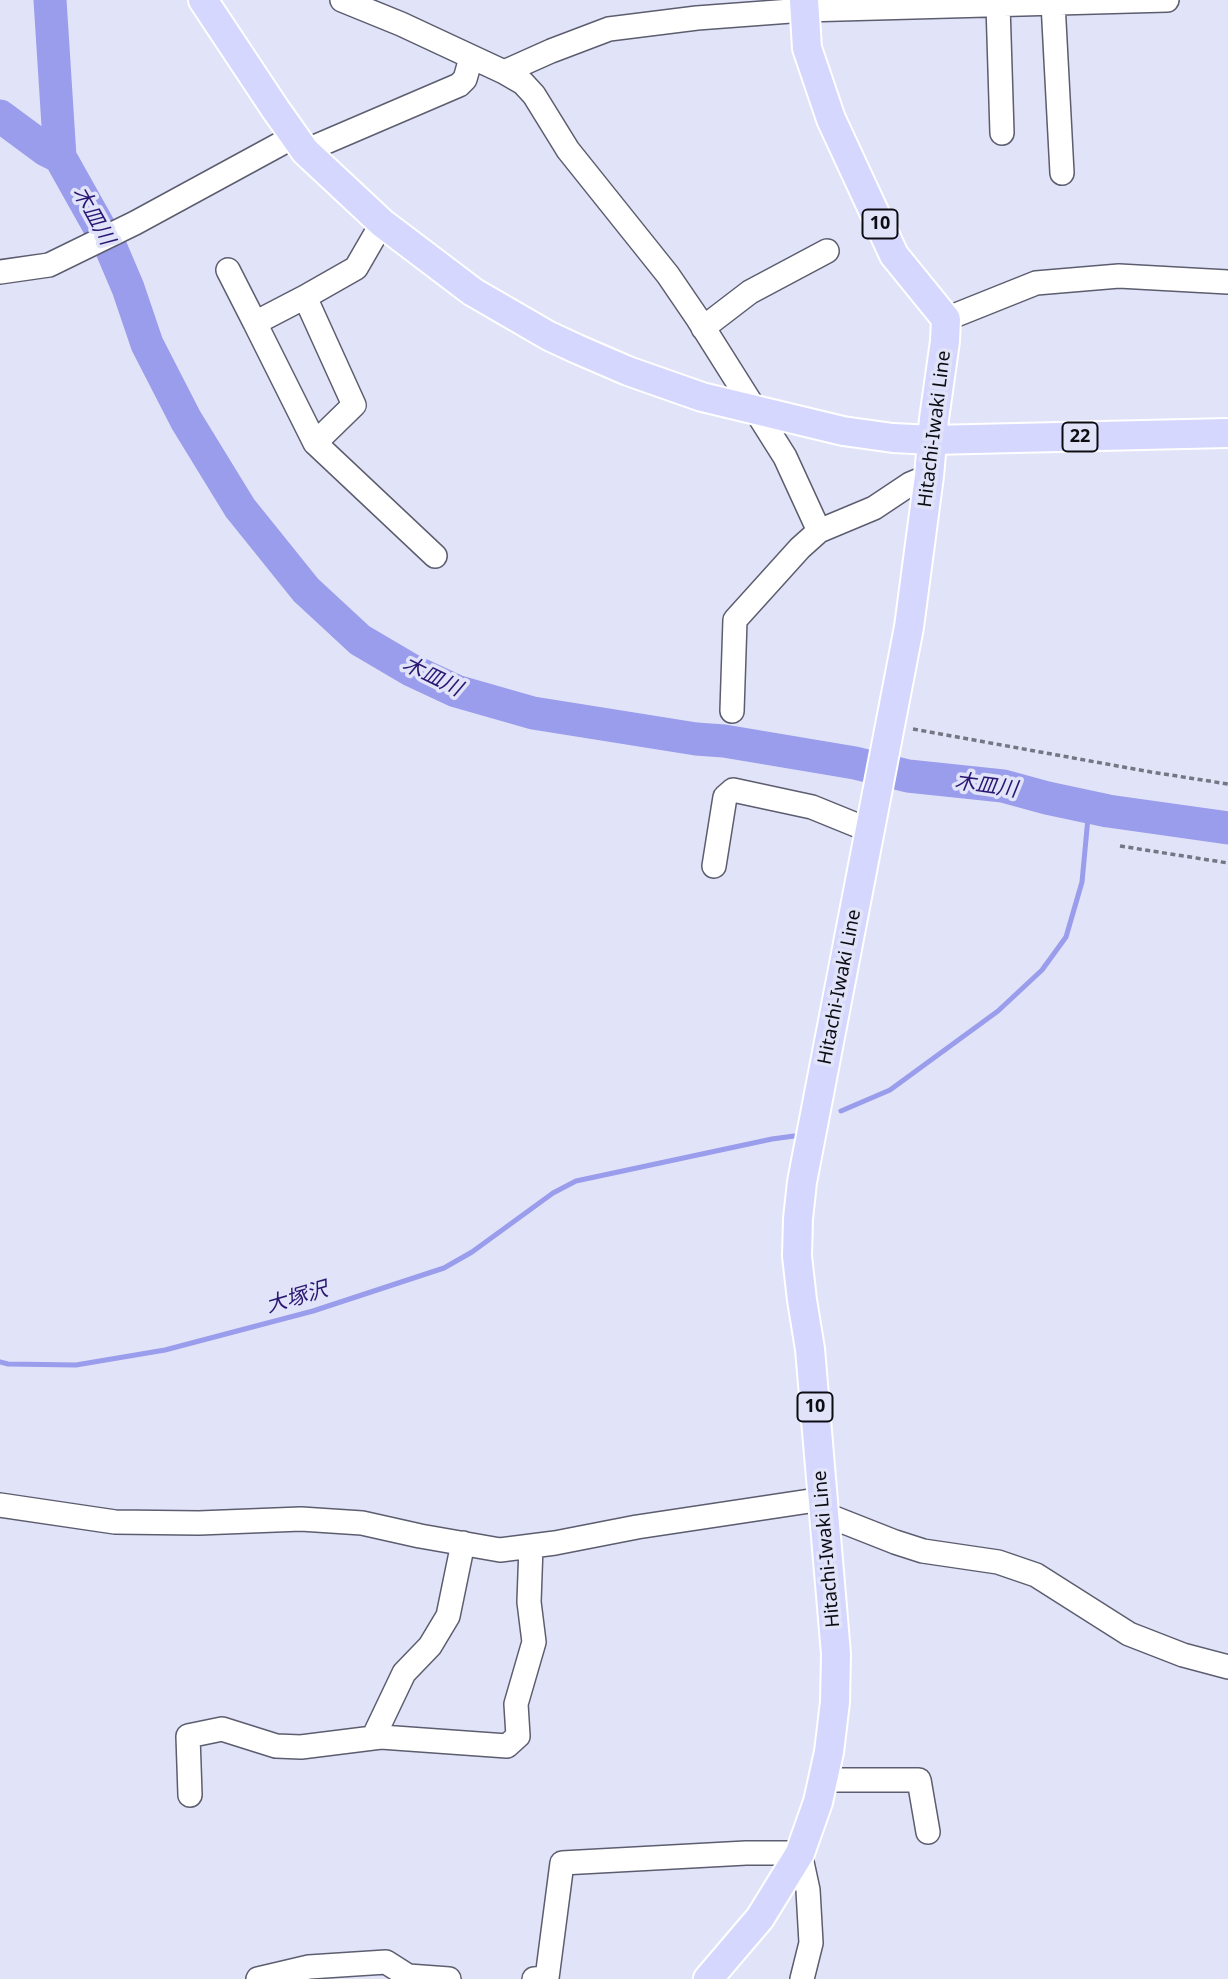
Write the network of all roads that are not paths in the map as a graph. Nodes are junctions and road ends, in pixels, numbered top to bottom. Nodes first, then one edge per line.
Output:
1 (203, 0) edge
2 (342, 0) edge
3 (1167, 0) edge
4 (1053, 3) junction
5 (804, 5) edge
6 (998, 5) junction
7 (471, 58) junction
8 (504, 72) junction
9 (1002, 133) dead end
10 (300, 144) junction
11 (1062, 173) dead end
12 (382, 222) junction
13 (827, 251) dead end
14 (228, 270) dead end
15 (0, 272) edge
16 (1228, 282) edge
17 (305, 297) junction
18 (946, 319) junction
19 (255, 323) junction
20 (703, 328) junction
21 (755, 411) junction
22 (1228, 433) edge
23 (932, 440) junction
24 (315, 443) junction
25 (929, 476) junction
26 (818, 531) junction
27 (435, 556) dead end
28 (732, 711) dead end
29 (873, 819) junction
30 (714, 866) dead end
31 (0, 1505) edge
32 (823, 1507) junction
33 (463, 1544) junction
34 (531, 1546) junction
35 (1228, 1667) edge
36 (373, 1738) junction
37 (824, 1780) junction
38 (190, 1795) dead end
39 (928, 1832) dead end
40 (800, 1853) junction
41 (258, 1979) edge
42 (449, 1979) edge
43 (534, 1979) edge
44 (708, 1979) edge
45 (802, 1979) edge

1 - 10 main road
2 - 7 street
3 - 4 street
4 - 6 street
4 - 11 street
5 - 6 street
5 - 8 street
5 - 18 main road, 10
6 - 9 street
7 - 8 street
7 - 10 street
8 - 20 street
10 - 12 main road
10 - 15 street
12 - 17 street
12 - 21 main road
13 - 20 street
14 - 19 street
16 - 18 street
17 - 19 street
17 - 24 street
18 - 23 main road, Hitachi-Iwaki Line / 10
19 - 24 street
20 - 21 street
21 - 23 main road
21 - 26 street
22 - 23 main road, 22
23 - 25 main road, Hitachi-Iwaki Line / 10
24 - 27 street
25 - 26 street
25 - 29 main road, Hitachi-Iwaki Line / 10
26 - 28 street
29 - 30 street
29 - 32 main road, Hitachi-Iwaki Line / 10
31 - 33 street
32 - 34 street
32 - 35 street
32 - 37 main road, Hitachi-Iwaki Line / 10
33 - 34 street
33 - 36 street
34 - 36 street
36 - 38 street
37 - 39 street
37 - 40 main road, Hitachi-Iwaki Line / 10
40 - 43 street
40 - 44 main road, Hitachi-Iwaki Line / 10
40 - 45 street
41 - 42 street

